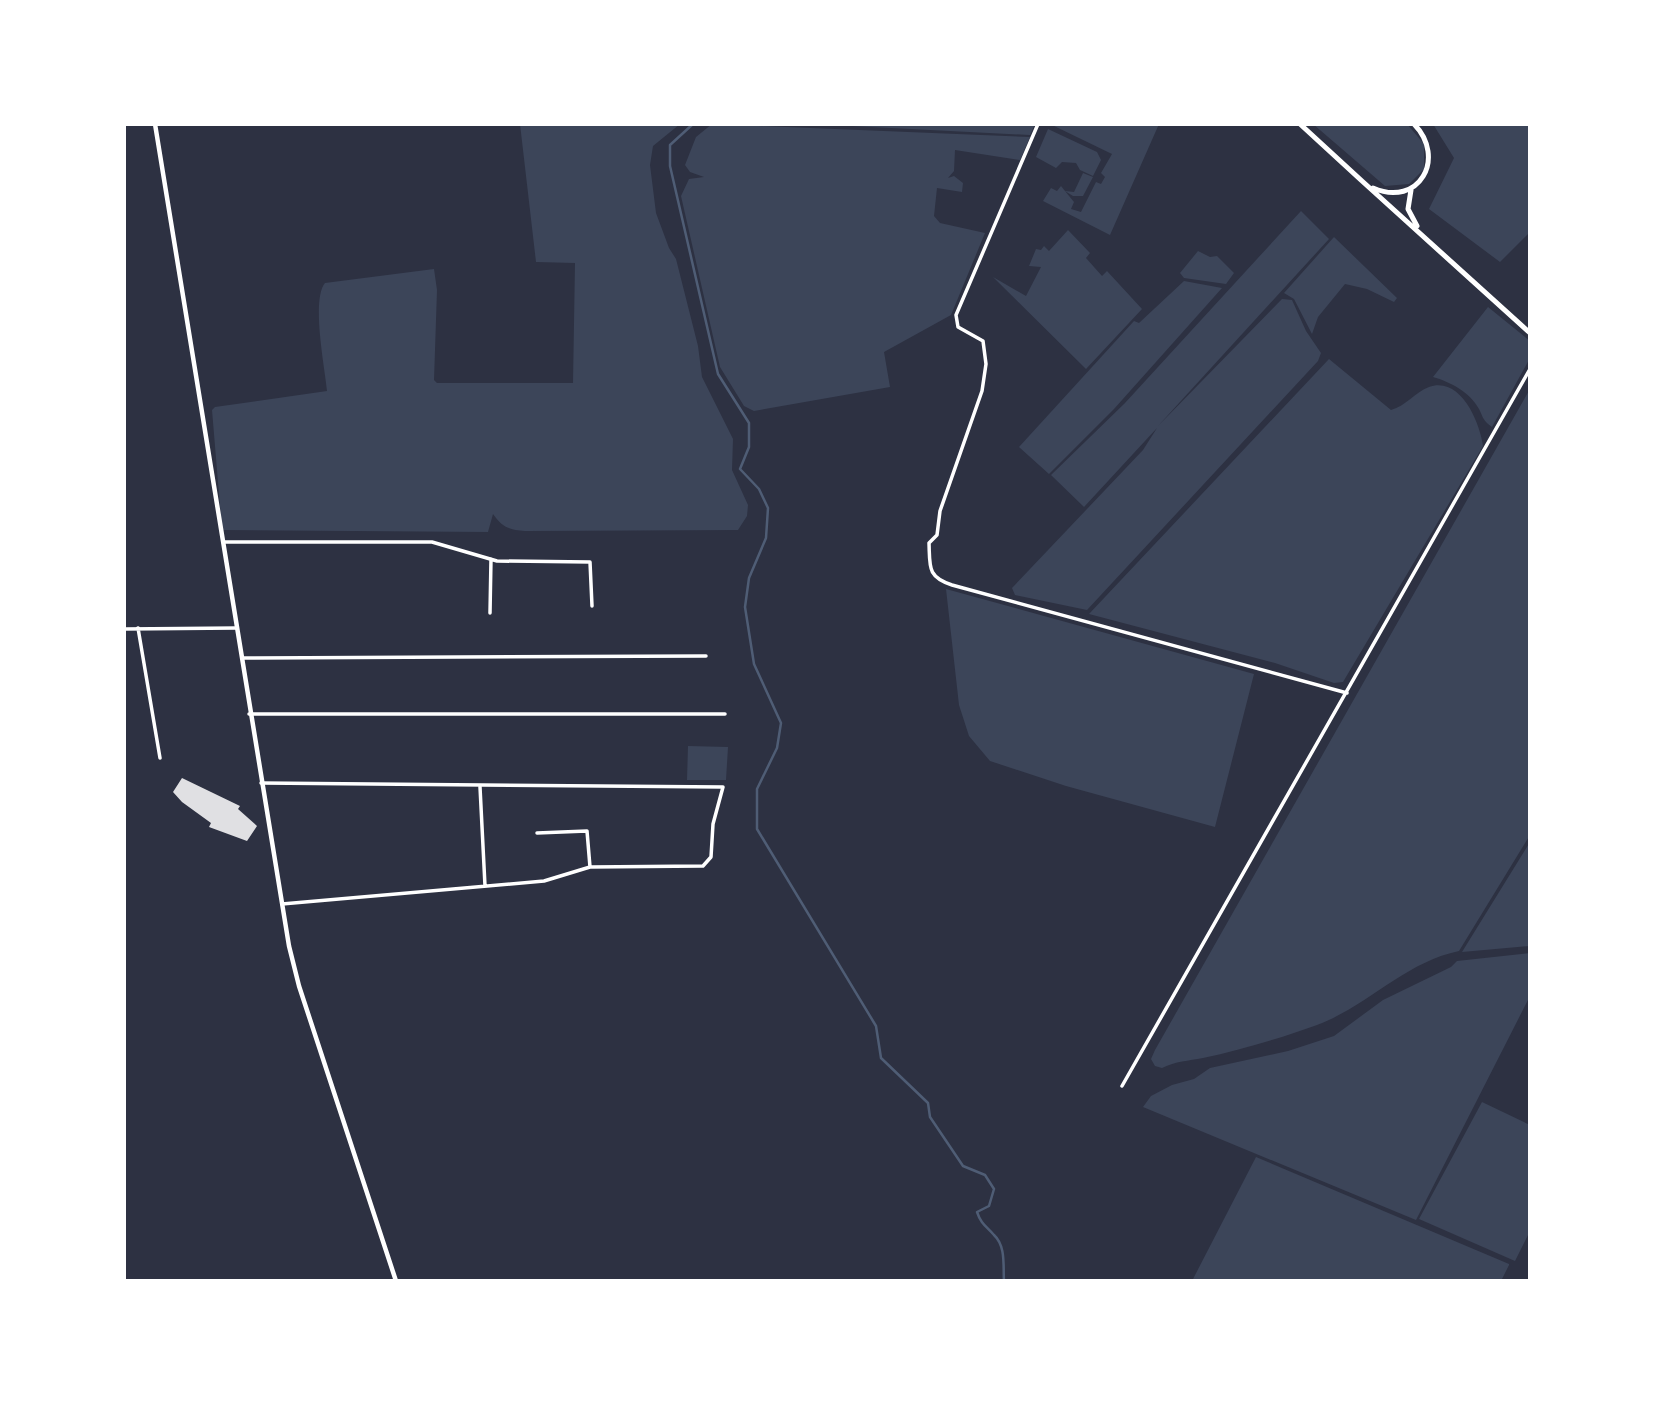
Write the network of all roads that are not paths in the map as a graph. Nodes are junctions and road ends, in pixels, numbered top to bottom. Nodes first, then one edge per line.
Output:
1 (155, 124) edge
2 (1038, 124) edge
3 (1300, 124) edge
4 (1414, 124) edge
5 (1362, 181) junction
6 (1412, 188) junction
7 (1428, 240) junction
8 (1530, 333) edge
9 (1530, 369) edge
10 (223, 542) junction
11 (491, 559) junction
12 (592, 606) dead end
13 (490, 613) dead end
14 (138, 628) junction
15 (237, 628) junction
16 (124, 629) edge
17 (706, 656) dead end
18 (241, 658) junction
19 (1347, 693) junction
20 (249, 714) junction
21 (725, 714) dead end
22 (160, 758) dead end
23 (261, 783) junction
24 (480, 787) junction
25 (537, 833) dead end
26 (590, 867) junction
27 (485, 886) junction
28 (282, 904) junction
29 (1122, 1086) dead end
30 (396, 1281) edge

1 - 10 street
2 - 19 street
3 - 5 main road
4 - 6 main road
5 - 6 main road
5 - 7 main road
6 - 7 main road
7 - 8 main road
9 - 19 street
10 - 11 street
10 - 15 street
11 - 12 street
11 - 13 street
14 - 15 street
14 - 16 street
14 - 22 street
15 - 18 street
17 - 18 street
18 - 20 street
19 - 29 street
20 - 21 street
20 - 23 street
23 - 24 street
23 - 28 street
24 - 26 street
24 - 27 street
25 - 26 street
26 - 27 street
27 - 28 street
28 - 30 street

